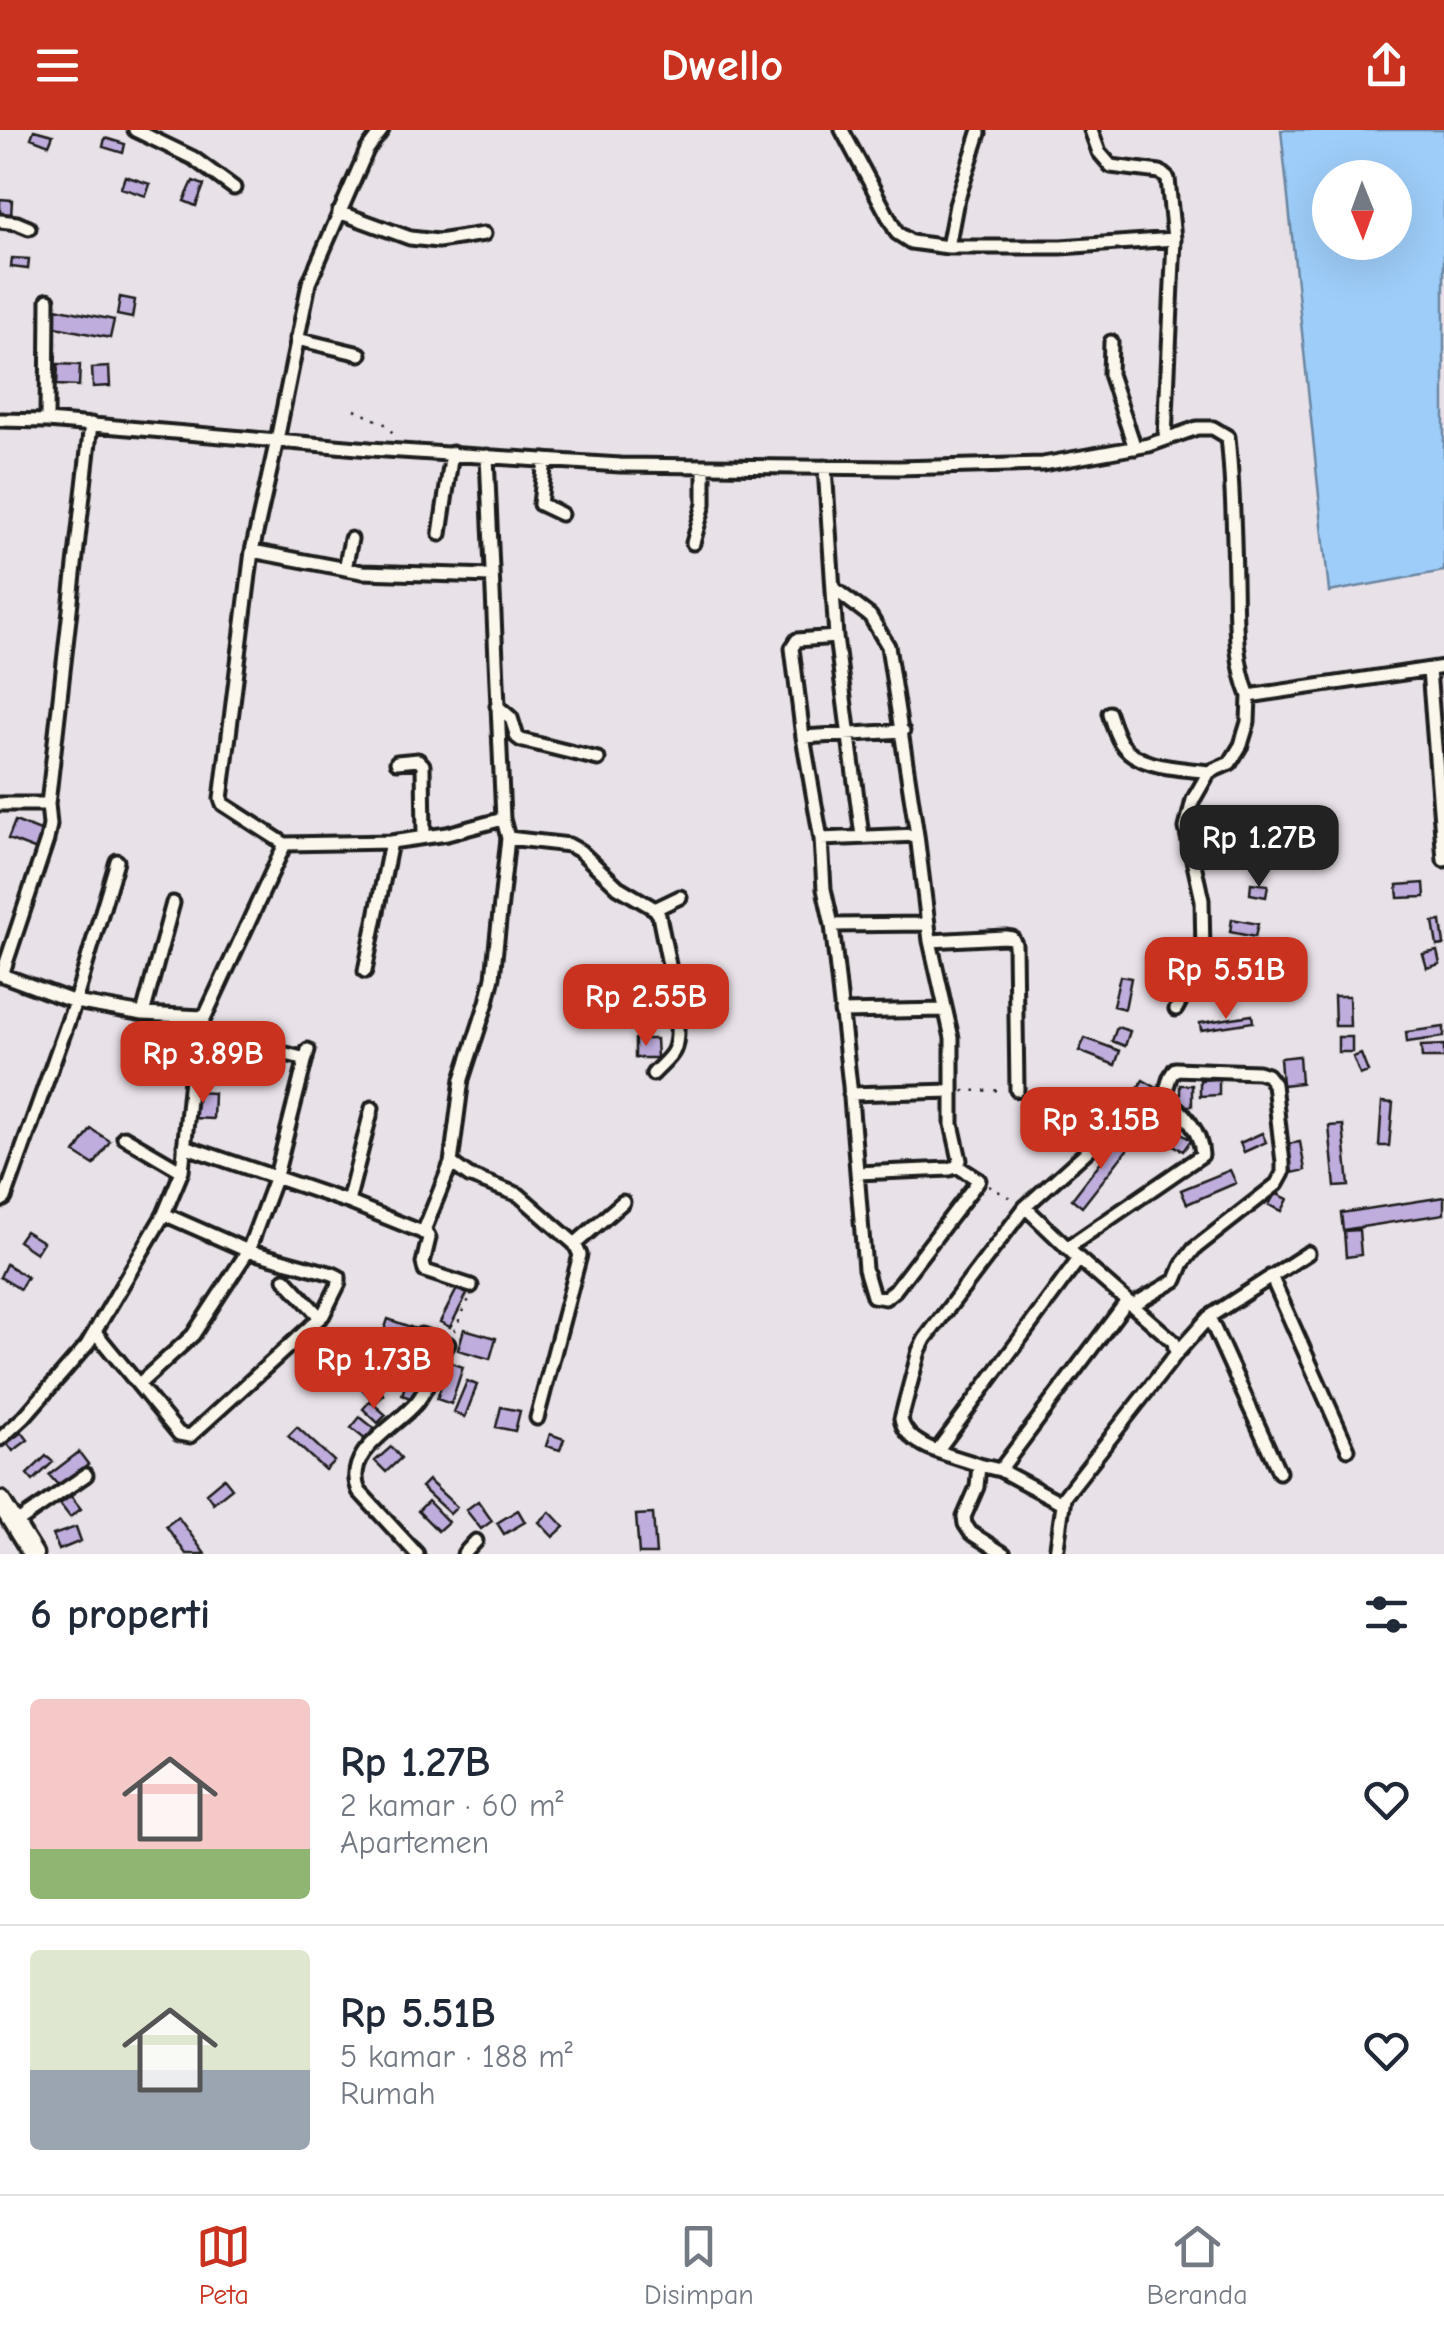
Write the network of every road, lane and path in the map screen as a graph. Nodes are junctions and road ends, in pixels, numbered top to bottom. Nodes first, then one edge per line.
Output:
1 (136, 130) edge
2 (382, 130) edge
3 (842, 130) edge
4 (1091, 130) edge
5 (979, 134) dead end
6 (161, 135) edge
7 (234, 188) dead end
8 (339, 212) junction
9 (0, 221) edge
10 (30, 228) dead end
11 (484, 234) dead end
12 (1174, 239) junction
13 (948, 246) junction
14 (48, 300) dead end
15 (297, 339) junction
16 (1111, 342) dead end
17 (360, 354) dead end
18 (355, 410) dead end
19 (0, 420) edge
20 (48, 421) junction
21 (90, 424) junction
22 (1165, 438) junction
23 (278, 440) junction
24 (1135, 448) junction
25 (397, 450) junction
26 (452, 453) junction
27 (487, 456) junction
28 (545, 460) junction
29 (704, 466) junction
30 (826, 467) junction
31 (562, 514) dead end
32 (440, 534) dead end
33 (351, 539) dead end
34 (693, 542) dead end
35 (252, 551) junction
36 (345, 569) junction
37 (492, 576) junction
38 (834, 588) junction
39 (836, 637) junction
40 (1444, 667) edge
41 (1429, 670) junction
42 (1249, 696) junction
43 (497, 706) junction
44 (1109, 713) dead end
45 (903, 731) junction
46 (849, 734) junction
47 (804, 738) junction
48 (598, 759) dead end
49 (397, 762) dead end
50 (1209, 772) junction
51 (0, 804) edge
52 (48, 804) junction
53 (503, 820) junction
54 (862, 836) junction
55 (917, 836) junction
56 (424, 837) junction
57 (508, 838) junction
58 (821, 838) junction
59 (391, 842) junction
60 (285, 844) junction
61 (1444, 860) edge
62 (117, 861) dead end
63 (680, 897) dead end
64 (172, 903) dead end
65 (655, 909) junction
66 (928, 924) junction
67 (832, 925) junction
68 (930, 942) junction
69 (364, 971) dead end
70 (1, 976) edge
71 (75, 1002) junction
72 (1176, 1009) dead end
73 (945, 1010) junction
74 (841, 1012) junction
75 (143, 1014) junction
76 (203, 1017) junction
77 (250, 1045) dead end
78 (653, 1074) dead end
79 (1017, 1090) joint
80 (951, 1091) junction
81 (850, 1094) junction
82 (1164, 1098) junction
83 (372, 1108) dead end
84 (124, 1137) dead end
85 (184, 1146) junction
86 (451, 1163) junction
87 (957, 1166) junction
88 (182, 1170) junction
89 (857, 1173) junction
90 (276, 1176) junction
91 (979, 1180) junction
92 (0, 1201) edge
93 (348, 1202) junction
94 (623, 1202) dead end
95 (1025, 1206) junction
96 (164, 1214) junction
97 (423, 1232) junction
98 (576, 1244) junction
99 (1067, 1248) junction
100 (248, 1251) junction
101 (1308, 1252) dead end
102 (1078, 1259) junction
103 (1272, 1276) junction
104 (286, 1279) dead end
105 (471, 1286) joint
106 (1130, 1303) junction
107 (320, 1317) junction
108 (1208, 1317) junction
109 (95, 1332) junction
110 (421, 1335) dead end
111 (448, 1344) junction
112 (1176, 1354) junction
113 (140, 1384) junction
114 (537, 1418) dead end
115 (0, 1440) edge
116 (1348, 1449) dead end
117 (937, 1451) junction
118 (979, 1466) junction
119 (1000, 1470) junction
120 (1280, 1472) dead end
121 (86, 1475) dead end
122 (0, 1501) edge
123 (1062, 1503) junction
124 (15, 1524) junction
125 (476, 1541) dead end
126 (33, 1554) edge
127 (417, 1554) edge
128 (464, 1554) edge
129 (1004, 1554) edge
130 (1056, 1554) edge

1 - 6 street
2 - 8 street
3 - 13 street
4 - 12 street
5 - 13 street
6 - 7 street
8 - 11 street
8 - 15 street
9 - 10 street
12 - 13 street
12 - 22 street
14 - 20 street
15 - 17 street
15 - 23 street
16 - 24 street
18 - 25 path
19 - 20 street
20 - 21 street
21 - 23 street
21 - 52 street
22 - 24 street
22 - 42 street
23 - 25 street
23 - 35 street
24 - 30 street
25 - 26 street
26 - 27 street
26 - 32 street
27 - 28 street
27 - 37 street
28 - 29 street
28 - 31 street
29 - 30 street
29 - 34 street
30 - 38 street
33 - 36 street
35 - 36 street
35 - 60 street
36 - 37 street
37 - 43 street
38 - 39 street
38 - 45 street
39 - 46 street
39 - 47 street
40 - 41 street
41 - 42 street
41 - 61 street
42 - 50 street
43 - 48 street
43 - 53 street
44 - 50 street
45 - 46 street
45 - 55 street
46 - 47 street
46 - 54 street
47 - 58 street
49 - 56 street
50 - 72 street
51 - 52 street
52 - 70 street
53 - 56 street
53 - 57 street
54 - 55 street
54 - 58 street
55 - 66 street
56 - 59 street
57 - 65 street
57 - 86 street
58 - 67 street
59 - 60 street
59 - 69 street
60 - 76 street
62 - 71 street
63 - 65 street
64 - 75 street
65 - 78 street
66 - 67 street
66 - 68 street
67 - 74 street
68 - 73 street
68 - 79 street
70 - 71 street
71 - 75 street
71 - 92 street
73 - 74 street
73 - 80 street
74 - 81 street
75 - 76 street
76 - 85 street
77 - 90 street
79 - 80 path
80 - 81 street
80 - 87 street
81 - 89 street
82 - 95 street
82 - 99 street
82 - 106 street
83 - 93 street
84 - 88 street
85 - 88 street
85 - 90 street
86 - 97 street
86 - 98 street
87 - 89 street
87 - 91 street
88 - 96 street
89 - 91 street
90 - 93 street
90 - 100 street
91 - 95 path
93 - 97 street
94 - 98 street
95 - 99 street
95 - 117 street
96 - 100 street
96 - 109 street
97 - 105 street
98 - 114 street
99 - 102 street
100 - 107 street
100 - 113 street
101 - 103 street
102 - 106 street
102 - 117 street
103 - 108 street
103 - 116 street
104 - 107 street
105 - 111 path
106 - 112 street
106 - 119 street
107 - 113 street
108 - 112 street
108 - 120 street
109 - 113 street
109 - 115 street
110 - 111 street
111 - 127 street
112 - 123 street
117 - 118 street
118 - 119 street
118 - 129 street
119 - 123 street
121 - 124 street
122 - 124 street
123 - 130 street
124 - 126 street
125 - 128 street

